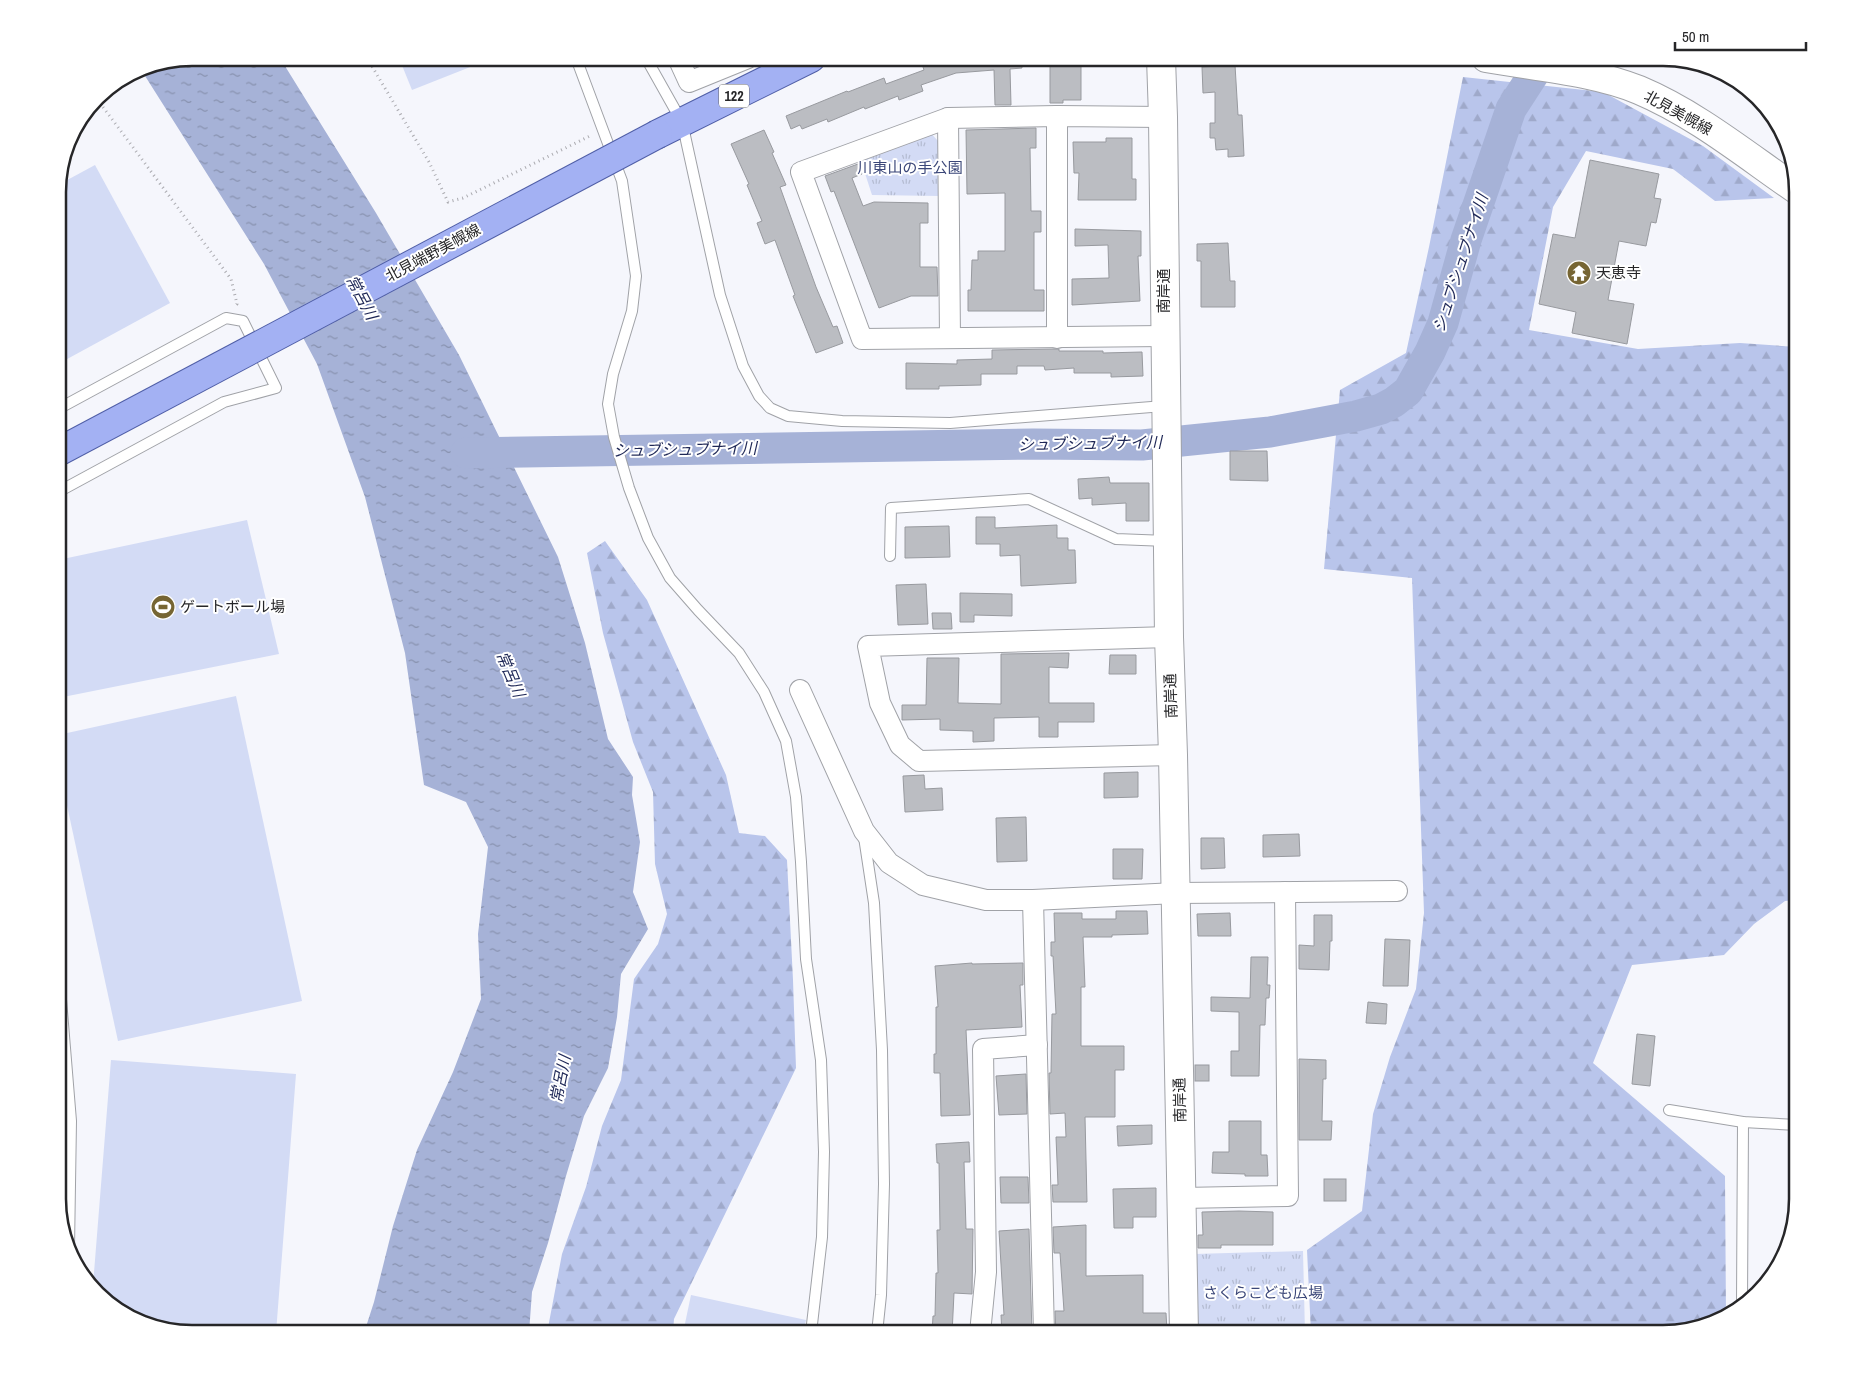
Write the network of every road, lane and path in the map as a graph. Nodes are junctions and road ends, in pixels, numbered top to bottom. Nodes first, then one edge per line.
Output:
1 (1160, 66) edge
2 (1533, 66) edge
3 (372, 67) edge
4 (579, 67) edge
5 (649, 67) edge
6 (682, 67) edge
7 (727, 67) edge
8 (793, 67) edge
9 (101, 105) edge
10 (1056, 116) junction
11 (1163, 116) junction
12 (948, 118) junction
13 (670, 128) junction
14 (602, 130) junction
15 (1789, 184) edge
16 (226, 318) junction
17 (1164, 336) junction
18 (950, 338) junction
19 (1057, 338) junction
20 (67, 404) edge
21 (1165, 414) junction
22 (67, 447) edge
23 (67, 487) edge
24 (1168, 541) junction
25 (890, 556) dead end
26 (1168, 637) junction
27 (800, 690) dead end
28 (1173, 755) junction
29 (864, 832) junction
30 (1397, 891) dead end
31 (1285, 892) junction
32 (1176, 893) junction
33 (1033, 900) junction
34 (1037, 1045) junction
35 (67, 1072) edge
36 (1670, 1110) dead end
37 (1743, 1122) junction
38 (1789, 1124) edge
39 (1182, 1198) junction
40 (69, 1224) edge
41 (1742, 1297) edge
42 (813, 1325) edge
43 (878, 1325) edge
44 (981, 1325) edge
45 (1044, 1325) edge
46 (1184, 1325) edge

1 - 11 main road, 南岸通
2 - 15 main road, 北見美幌線
3 - 14 path
4 - 14 lane
5 - 13 lane
6 - 7 street
8 - 13 main road, 北見端野美幌線 / 122
9 - 16 path
10 - 11 street
10 - 12 street
10 - 19 street
11 - 17 main road, 南岸通
12 - 18 street
12 - 18 street
13 - 21 lane
13 - 22 main road, 北見端野美幌線 / 122, bridge
14 - 42 lane
16 - 20 lane
16 - 23 lane
17 - 19 street
17 - 21 main road, 南岸通
18 - 19 street
21 - 24 main road, 南岸通
24 - 25 lane
24 - 26 main road, 南岸通
26 - 28 main road, 南岸通
26 - 28 street
27 - 29 street
28 - 32 main road, 南岸通
29 - 33 street
29 - 43 lane
30 - 31 street
31 - 32 street
31 - 39 street
32 - 33 street
32 - 39 main road, 南岸通
33 - 34 street
34 - 44 street
34 - 45 street
35 - 40 lane
36 - 37 lane
37 - 38 lane
37 - 41 lane
39 - 46 main road, 南岸通

